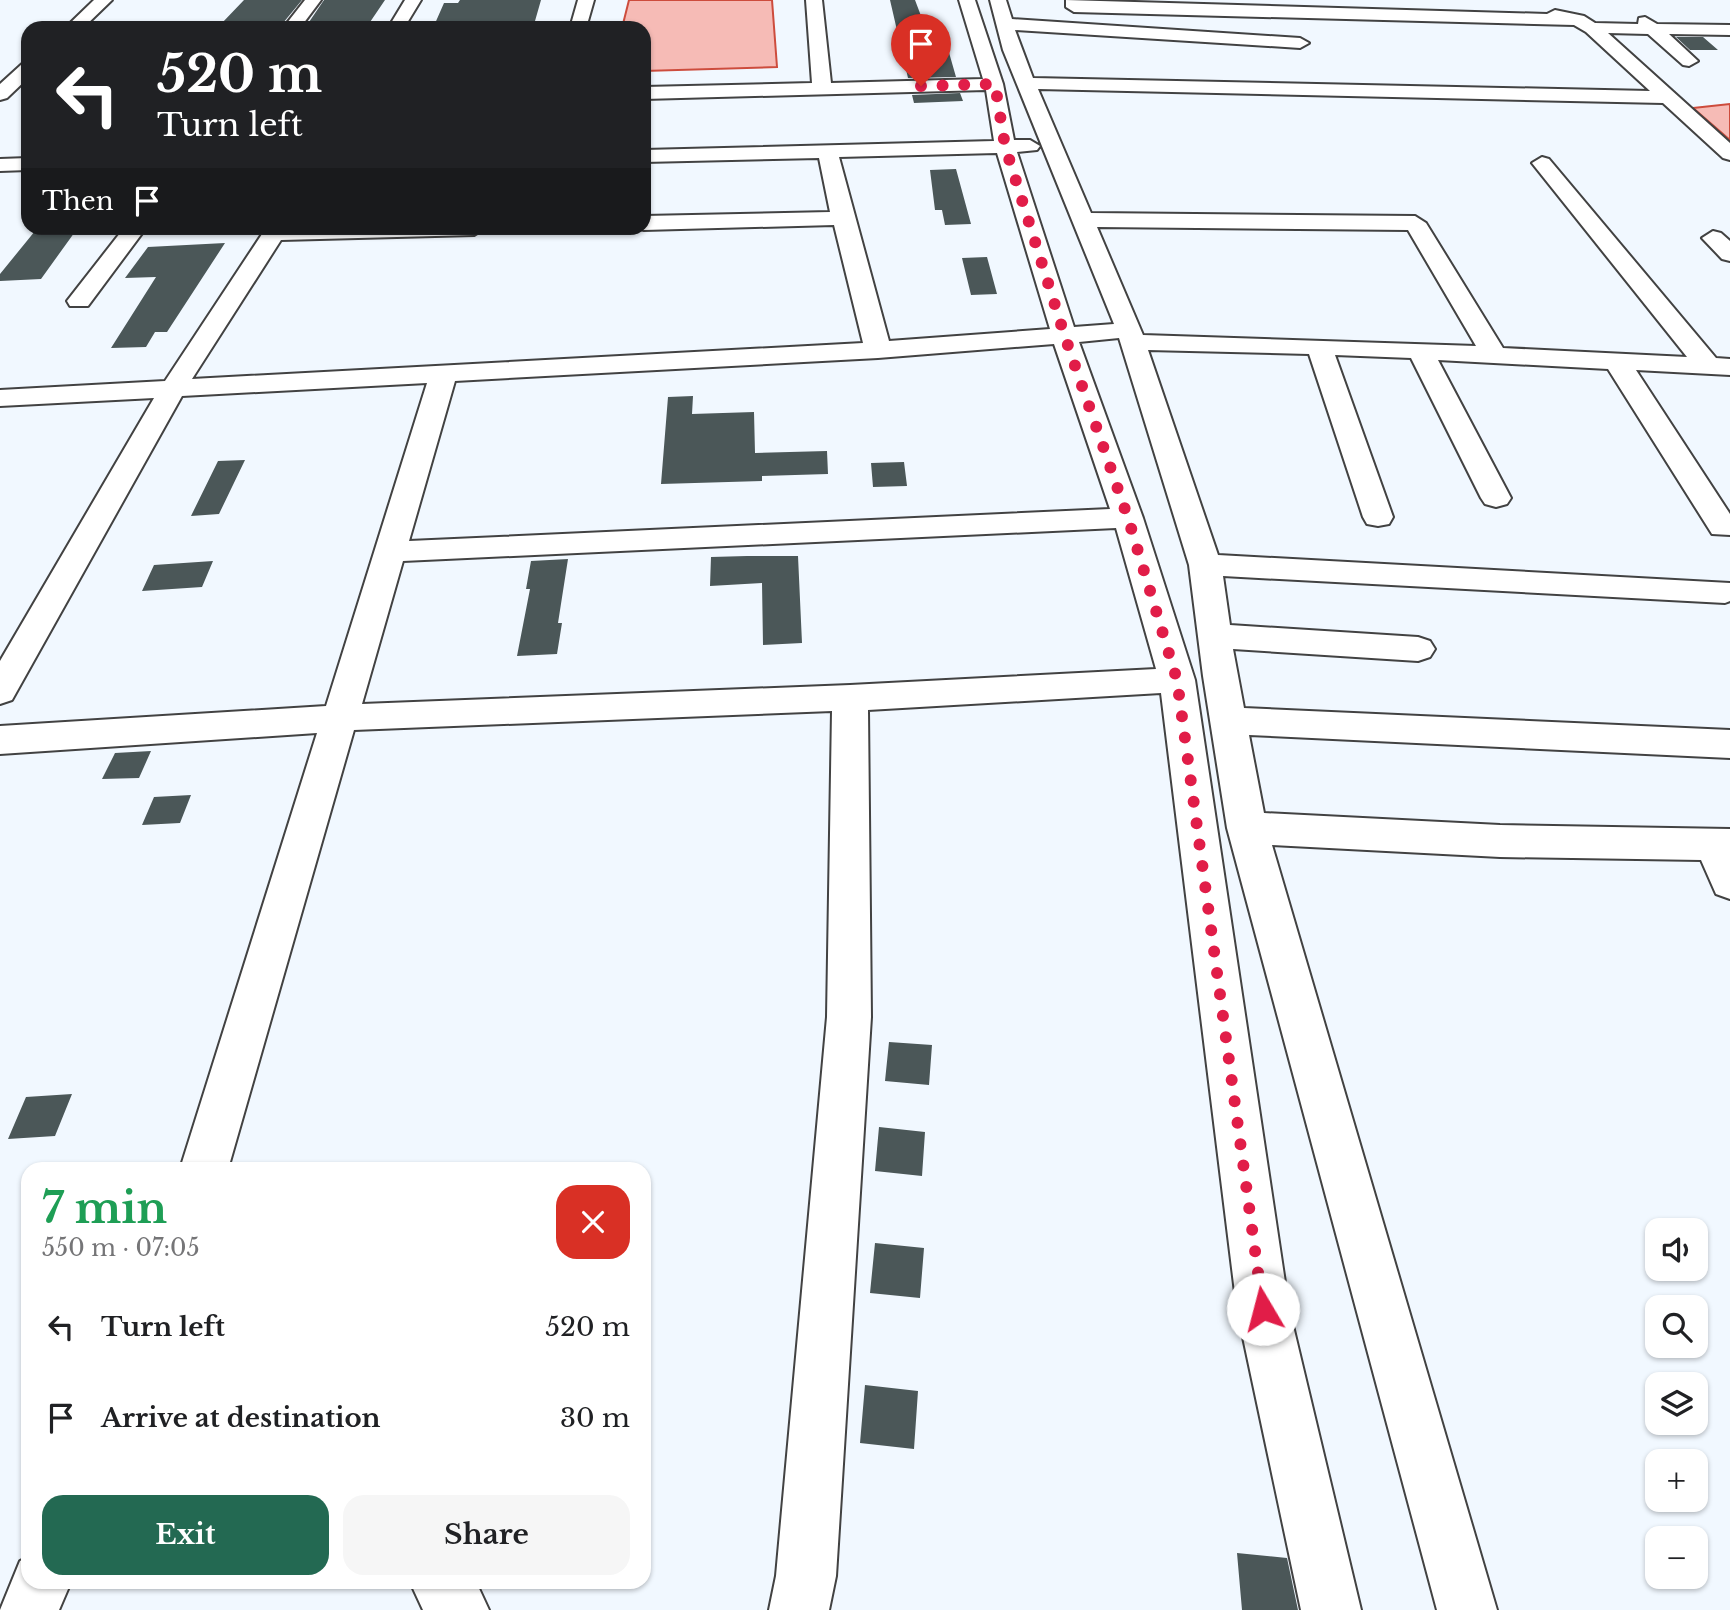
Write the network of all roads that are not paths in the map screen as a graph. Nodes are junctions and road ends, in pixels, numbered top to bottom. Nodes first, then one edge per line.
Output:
1 (104, 0) edge
2 (313, 0) edge
3 (413, 0) edge
4 (586, 0) edge
5 (814, 0) edge
6 (967, 0) edge
7 (1074, 0) edge
8 (1513, 0) edge
9 (1635, 14) dead end
10 (1682, 15) dead end
11 (1729, 20) edge
12 (81, 21) edge
13 (296, 21) edge
14 (400, 21) edge
15 (580, 21) edge
16 (1585, 24) junction
17 (1654, 30) junction
18 (1701, 30) junction
19 (1300, 43) dead end
20 (1720, 46) dead end
21 (1011, 49) edge
22 (1689, 61) dead end
23 (21, 74) edge
24 (822, 89) junction
25 (0, 93) edge
26 (651, 93) edge
27 (1669, 97) junction
28 (1054, 145) junction
29 (1005, 146) junction
30 (827, 150) junction
31 (1730, 154) edge
32 (651, 156) edge
33 (1542, 163) dead end
34 (21, 164) edge
35 (0, 165) edge
36 (843, 218) junction
37 (1084, 220) junction
38 (651, 223) edge
39 (130, 235) edge
40 (272, 235) edge
41 (1713, 238) dead end
42 (1730, 254) edge
43 (79, 301) dead end
44 (1131, 336) junction
45 (1065, 337) junction
46 (1319, 346) junction
47 (878, 350) junction
48 (1420, 352) junction
49 (1495, 356) junction
50 (1618, 363) junction
51 (1719, 366) edge
52 (443, 375) junction
53 (172, 390) junction
54 (0, 398) edge
55 (1496, 498) dead end
56 (1378, 517) dead end
57 (1128, 518) junction
58 (1723, 527) dead end
59 (389, 552) junction
60 (1205, 565) junction
61 (1725, 592) dead end
62 (1215, 636) junction
63 (1418, 649) dead end
64 (1177, 680) junction
65 (0, 691) edge
66 (850, 698) junction
67 (338, 718) junction
68 (1229, 721) junction
69 (0, 740) edge
70 (1730, 744) edge
71 (1247, 828) junction
72 (1722, 844) edge
73 (1730, 881) edge
74 (206, 1162) edge
75 (38, 1589) edge
76 (445, 1589) edge
77 (29, 1610) edge
78 (459, 1610) edge
79 (799, 1610) edge
80 (1331, 1610) edge
81 (1467, 1610) edge

1 - 12 street
2 - 13 street
3 - 14 street
4 - 15 street
5 - 24 street
6 - 21 street
7 - 16 street
8 - 16 street
9 - 17 street
10 - 18 street
11 - 18 street
16 - 17 street
16 - 27 street
17 - 18 street
17 - 22 street
18 - 20 street
19 - 21 street
21 - 24 street
21 - 27 street
21 - 28 street
21 - 29 street
23 - 25 street
24 - 26 street
27 - 31 street
28 - 29 street
28 - 37 street
29 - 30 street
29 - 45 street
30 - 32 street
30 - 36 street
33 - 51 street
34 - 35 street
36 - 38 street
36 - 47 street
37 - 44 street
37 - 49 street
39 - 43 street
40 - 53 street
41 - 42 street
44 - 45 street
44 - 46 street
44 - 60 street
45 - 47 street
45 - 57 street
46 - 48 street
46 - 56 street
47 - 52 street
48 - 49 street
48 - 55 street
49 - 50 street
50 - 51 street
50 - 58 street
52 - 53 street
52 - 59 street
53 - 54 street
53 - 65 street
57 - 59 street
57 - 64 street
59 - 67 street
60 - 61 street
60 - 62 street
62 - 63 street
62 - 68 street
64 - 66 street
64 - 80 street
66 - 67 street
66 - 79 street
67 - 69 street
67 - 74 street
68 - 70 street
68 - 71 street
71 - 72 street
71 - 81 street
72 - 73 street
75 - 77 street
76 - 78 street

